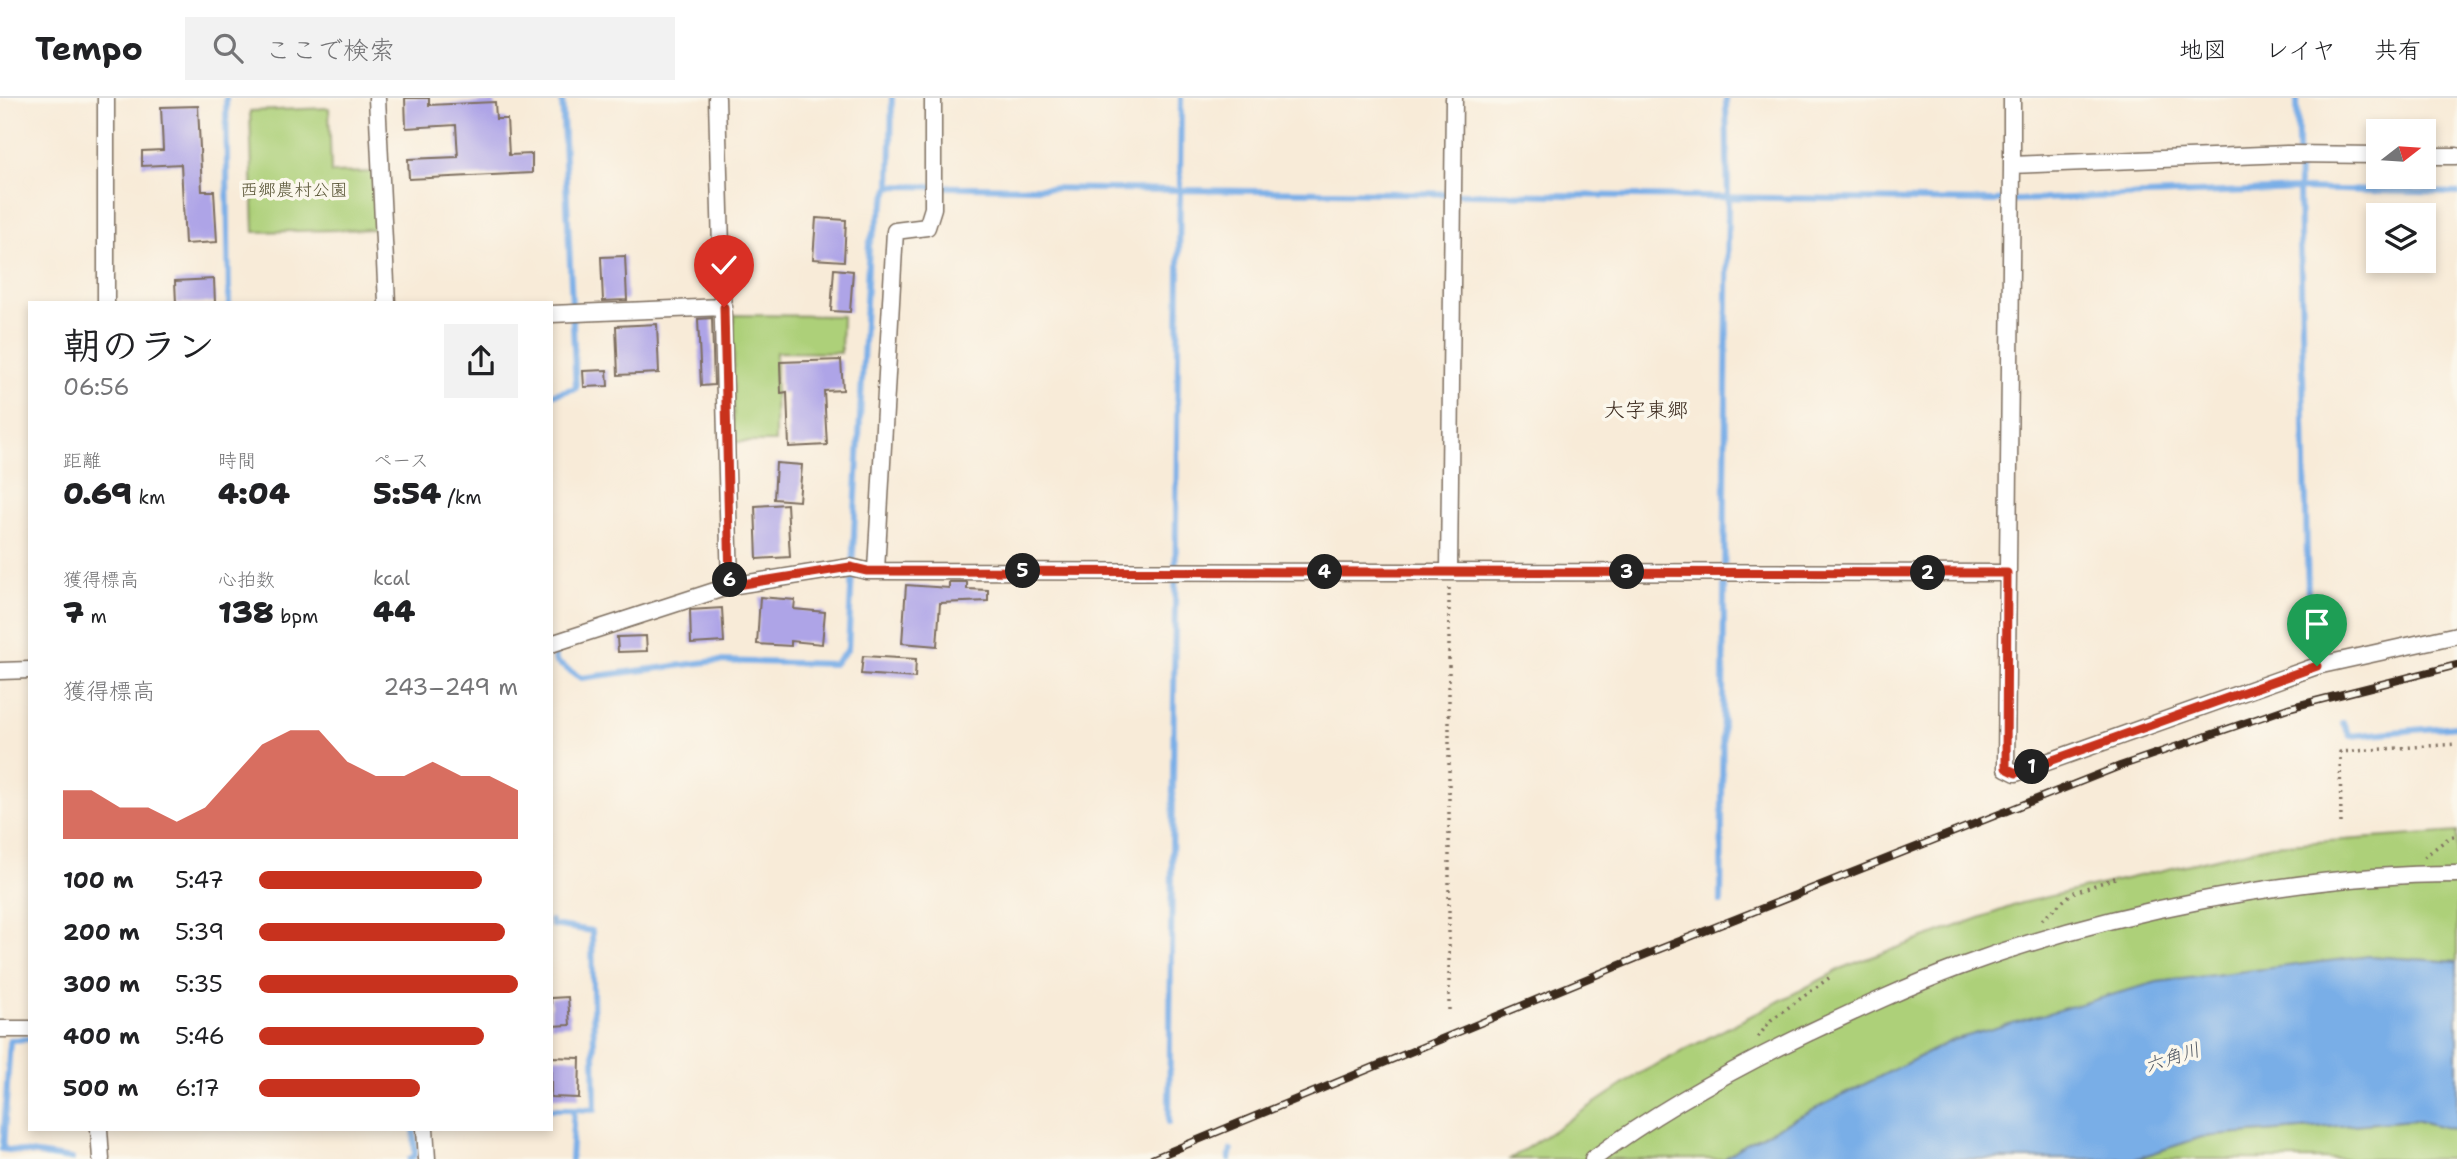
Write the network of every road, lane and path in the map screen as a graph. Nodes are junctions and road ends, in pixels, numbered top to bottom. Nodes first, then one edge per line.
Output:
1 (106, 98) edge
2 (377, 98) edge
3 (717, 98) edge
4 (933, 98) edge
5 (1454, 98) edge
6 (2012, 98) edge
7 (2366, 155) edge
8 (2436, 156) edge
9 (2457, 156) edge
10 (2011, 172) junction
11 (106, 301) edge
12 (387, 301) edge
13 (724, 307) junction
14 (565, 313) edge
15 (872, 571) junction
16 (1449, 572) junction
17 (2007, 573) junction
18 (730, 586) junction
19 (2457, 635) edge
20 (559, 642) edge
21 (28, 670) edge
22 (0, 671) edge
23 (2457, 744) edge
24 (2341, 823) dead end
25 (2457, 835) edge
26 (2403, 874) junction
27 (2457, 874) edge
28 (2118, 877) dead end
29 (2034, 926) dead end
30 (1829, 978) dead end
31 (1449, 1010) dead end
32 (28, 1029) edge
33 (0, 1030) edge
34 (1756, 1040) dead end
35 (99, 1131) edge
36 (425, 1131) edge
37 (101, 1155) edge
38 (427, 1159) edge
39 (1593, 1159) edge

1 - 11 street
2 - 12 street
3 - 13 street
4 - 15 street
5 - 16 street
6 - 10 street
7 - 10 street
8 - 9 street
10 - 17 street
13 - 14 street
13 - 18 street
15 - 16 street
15 - 18 street
16 - 17 street
16 - 31 path
17 - 19 street
18 - 20 street
21 - 22 street
23 - 24 path
25 - 26 path
26 - 27 street
26 - 39 street
28 - 29 path
30 - 34 path
32 - 33 street
35 - 37 street
36 - 38 street

